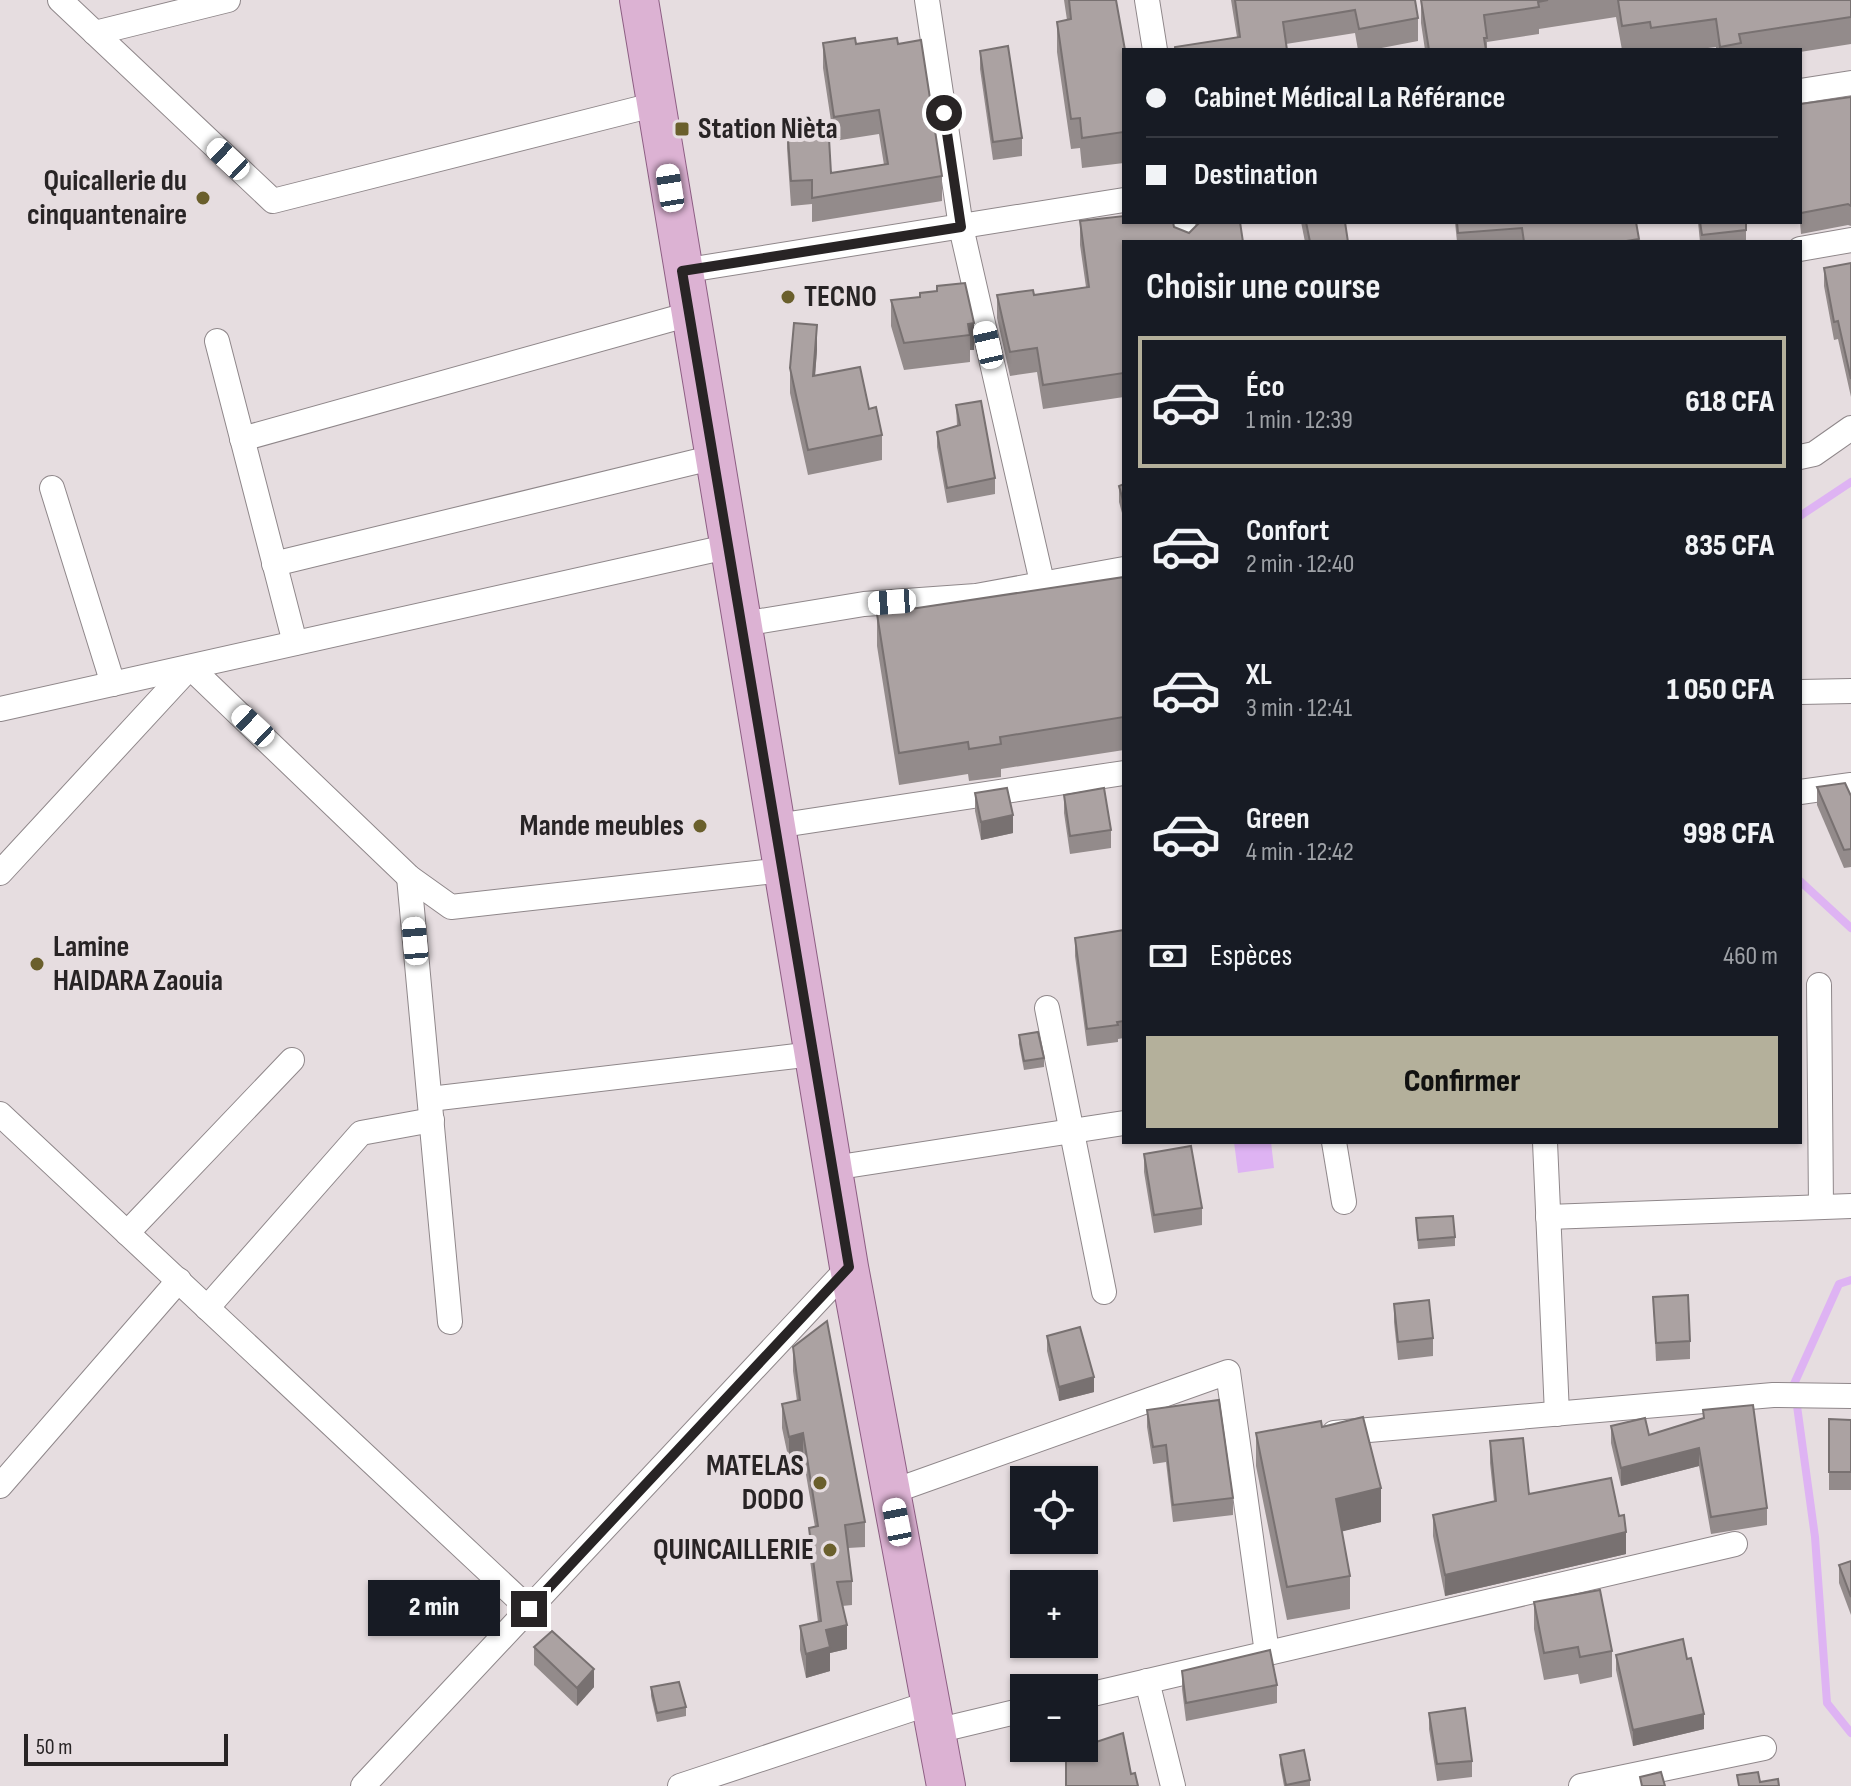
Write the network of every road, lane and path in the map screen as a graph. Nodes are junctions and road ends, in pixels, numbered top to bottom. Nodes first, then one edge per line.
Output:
1 (60, 0) edge
2 (228, 0) edge
3 (639, 0) edge
4 (927, 0) edge
5 (1147, 0) edge
6 (95, 33) junction
7 (1155, 48) edge
8 (1851, 83) edge
9 (1802, 91) edge
10 (657, 104) junction
11 (1122, 200) edge
12 (961, 227) junction
13 (1851, 240) edge
14 (1802, 249) edge
15 (682, 271) junction
16 (690, 314) junction
17 (217, 341) dead end
18 (1851, 428) edge
19 (242, 439) junction
20 (715, 457) junction
21 (1802, 457) edge
22 (52, 488) dead end
23 (731, 546) junction
24 (274, 564) junction
25 (1122, 569) edge
26 (1042, 582) junction
27 (743, 624) junction
28 (295, 643) junction
29 (190, 667) junction
30 (113, 684) junction
31 (1851, 691) edge
32 (1802, 692) edge
33 (0, 709) edge
34 (1122, 773) edge
35 (1851, 785) edge
36 (1802, 792) edge
37 (776, 826) junction
38 (783, 870) junction
39 (0, 873) edge
40 (409, 877) junction
41 (1819, 985) dead end
42 (1047, 1008) dead end
43 (813, 1054) junction
44 (292, 1060) dead end
45 (431, 1109) junction
46 (0, 1114) edge
47 (1122, 1123) edge
48 (1072, 1131) junction
49 (1334, 1144) edge
50 (1545, 1144) edge
51 (833, 1168) junction
52 (1344, 1202) dead end
53 (1851, 1206) edge
54 (1821, 1207) junction
55 (1548, 1217) junction
56 (127, 1233) junction
57 (849, 1267) junction
58 (179, 1280) junction
59 (1104, 1292) dead end
60 (207, 1308) junction
61 (450, 1322) dead end
62 (1851, 1396) edge
63 (1557, 1414) junction
64 (1303, 1436) edge
65 (0, 1486) edge
66 (891, 1492) junction
67 (1735, 1544) dead end
68 (529, 1609) junction
69 (1267, 1653) junction
70 (1147, 1681) junction
71 (1098, 1693) edge
72 (1010, 1711) edge
73 (933, 1717) junction
74 (1764, 1748) dead end
75 (363, 1786) edge
76 (680, 1786) edge
77 (946, 1786) edge
78 (1173, 1786) edge
79 (1581, 1786) edge

1 - 6 street
2 - 6 street
3 - 10 main road
4 - 12 street
5 - 7 street
6 - 10 street
8 - 9 street
10 - 15 main road
11 - 12 street
12 - 15 street
12 - 26 street
13 - 14 street
15 - 16 main road
16 - 19 street
16 - 20 main road
17 - 19 street
18 - 21 street
19 - 24 street
20 - 23 main road
20 - 24 street
22 - 30 street
23 - 27 main road
23 - 28 street
24 - 28 street
25 - 26 street
26 - 27 street
27 - 37 main road
28 - 29 street
29 - 30 street
29 - 39 street
29 - 40 street
30 - 33 street
31 - 32 street
34 - 37 street
35 - 36 street
37 - 38 main road
38 - 40 street
38 - 43 main road
40 - 45 street
41 - 54 street
42 - 48 street
43 - 45 street
43 - 51 main road
44 - 56 street
45 - 60 street
45 - 61 street
46 - 56 street
47 - 48 street
48 - 51 street
48 - 59 street
49 - 52 street
50 - 55 street
51 - 57 main road
53 - 54 street
54 - 55 street
55 - 63 street
56 - 58 street
57 - 66 main road
57 - 68 street
58 - 60 street
58 - 65 street
60 - 68 street
62 - 63 street
63 - 64 street
66 - 69 street
66 - 73 main road
67 - 69 street
68 - 75 street
69 - 70 street
70 - 71 street
70 - 78 street
72 - 73 street
73 - 76 street
73 - 77 main road
74 - 79 street

